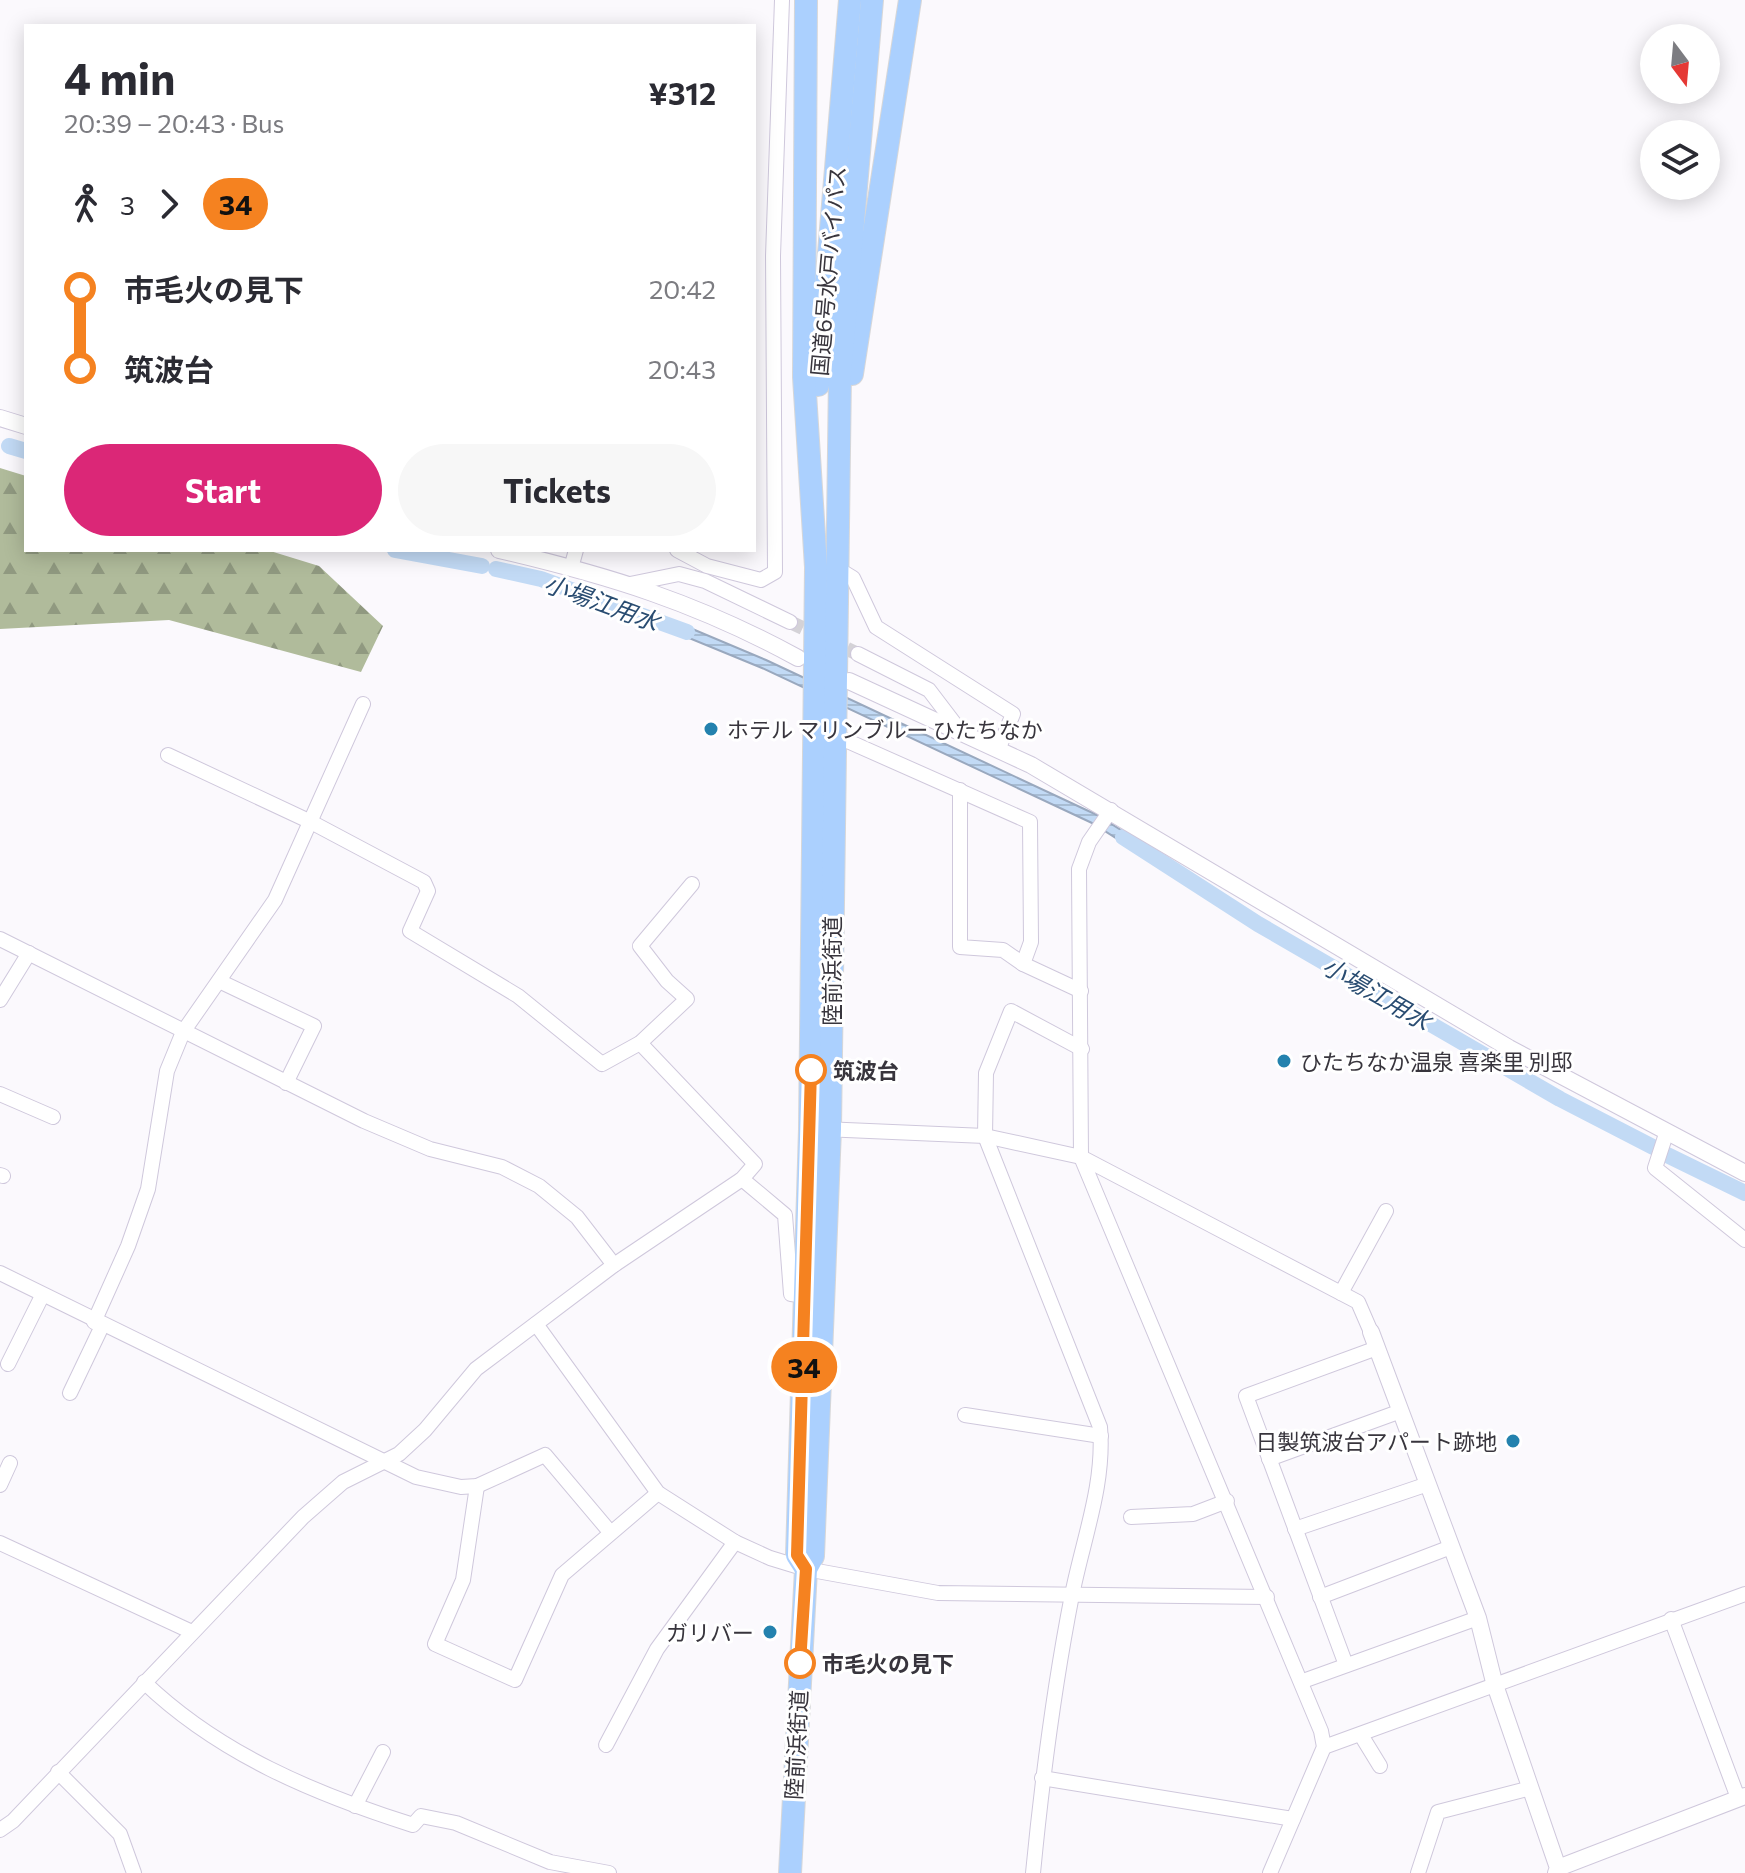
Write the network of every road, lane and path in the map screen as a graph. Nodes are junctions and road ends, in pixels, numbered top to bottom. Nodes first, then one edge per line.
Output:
1 (782, 0) edge
2 (806, 0) edge
3 (850, 0) edge
4 (872, 0) edge
5 (910, 0) edge
6 (0, 418) edge
7 (24, 425) edge
8 (835, 514) junction
9 (815, 542) junction
10 (507, 552) edge
11 (575, 552) edge
12 (681, 552) edge
13 (835, 567) junction
14 (571, 568) junction
15 (630, 584) junction
16 (790, 622) tunnel mouth
17 (858, 654) tunnel mouth
18 (798, 658) dead end
19 (849, 681) dead end
20 (363, 704) dead end
21 (961, 732) junction
22 (834, 735) junction
23 (998, 750) junction
24 (168, 755) dead end
25 (960, 790) junction
26 (1111, 810) junction
27 (311, 822) junction
28 (692, 884) dead end
29 (0, 939) edge
30 (29, 953) junction
31 (1023, 964) junction
32 (219, 981) junction
33 (1081, 991) junction
34 (0, 1000) edge
35 (183, 1032) junction
36 (640, 1043) junction
37 (1082, 1049) junction
38 (286, 1083) junction
39 (0, 1094) edge
40 (53, 1117) dead end
41 (820, 1129) junction
42 (1666, 1134) junction
43 (985, 1136) junction
44 (1081, 1157) junction
45 (1745, 1173) edge
46 (742, 1179) junction
47 (1386, 1211) dead end
48 (1745, 1240) edge
49 (614, 1265) junction
50 (0, 1273) edge
51 (1341, 1293) junction
52 (42, 1296) junction
53 (806, 1296) junction
54 (98, 1324) junction
55 (536, 1324) junction
56 (1374, 1340) junction
57 (8, 1364) dead end
58 (70, 1393) dead end
59 (1401, 1411) junction
60 (965, 1415) dead end
61 (1101, 1436) junction
62 (1269, 1459) junction
63 (384, 1462) junction
64 (10, 1463) dead end
65 (1428, 1484) junction
66 (0, 1485) edge
67 (477, 1486) junction
68 (658, 1493) junction
69 (1227, 1501) junction
70 (1131, 1517) dead end
71 (1295, 1529) junction
72 (610, 1532) junction
73 (735, 1542) junction
74 (1451, 1547) junction
75 (2, 1550) edge
76 (806, 1569) junction
77 (1072, 1594) junction
78 (1745, 1594) edge
79 (1267, 1597) junction
80 (1320, 1597) junction
81 (1478, 1618) junction
82 (1671, 1619) junction
83 (192, 1632) junction
84 (1346, 1665) junction
85 (1303, 1681) junction
86 (144, 1682) junction
87 (1494, 1682) junction
88 (1361, 1735) junction
89 (606, 1745) dead end
90 (1324, 1747) junction
91 (383, 1752) dead end
92 (1380, 1766) dead end
93 (58, 1772) junction
94 (1042, 1778) junction
95 (1531, 1788) junction
96 (1741, 1797) edge
97 (355, 1806) junction
98 (7, 1817) edge
99 (1293, 1819) junction
100 (0, 1830) edge
101 (1560, 1871) edge
102 (134, 1873) edge
103 (609, 1873) edge
104 (790, 1873) edge
105 (1033, 1873) edge
106 (1270, 1873) edge
107 (1418, 1873) edge

1 - 12 street
2 - 9 highway
3 - 9 highway, 国道6号水戸バイパス
4 - 8 highway, 国道6号水戸バイパス
5 - 8 highway
6 - 7 street
8 - 13 highway, 陸前浜街道
9 - 41 highway, 陸前浜街道
10 - 14 street
11 - 14 street
13 - 22 highway, 陸前浜街道
13 - 23 street
14 - 15 street
15 - 16 street
15 - 18 street
17 - 21 street
19 - 21 street
20 - 27 street
21 - 23 street
22 - 25 street
22 - 41 highway, 陸前浜街道
23 - 26 street
24 - 27 street
25 - 31 street
25 - 31 street
26 - 33 street
26 - 42 street
27 - 32 street
27 - 36 street
28 - 36 street
29 - 30 street
30 - 34 street
30 - 35 street
31 - 33 street
32 - 35 street
32 - 38 street
33 - 37 street
35 - 38 street
35 - 54 street
36 - 46 street
37 - 43 street
37 - 44 street
38 - 49 street
39 - 40 street
41 - 43 street
41 - 53 highway, 陸前浜街道
41 - 76 highway, 陸前浜街道
42 - 45 street
42 - 48 street
43 - 44 street
43 - 61 street
44 - 51 street
44 - 69 street
46 - 49 street
46 - 53 street
47 - 51 street
49 - 55 street
50 - 52 street
51 - 56 street
52 - 54 street
52 - 57 street
53 - 76 highway, 陸前浜街道
54 - 58 street
54 - 63 street
55 - 63 street
55 - 68 street
56 - 59 street
56 - 62 street
59 - 62 street
59 - 65 street
60 - 61 street
61 - 77 street
62 - 71 street
63 - 67 street
63 - 83 street
64 - 66 street
65 - 71 street
65 - 74 street
67 - 72 street
67 - 72 street
68 - 72 street
68 - 73 street
69 - 70 street
69 - 79 street
71 - 80 street
73 - 76 street
73 - 89 street
74 - 80 street
74 - 81 street
75 - 83 street
76 - 77 street
76 - 104 highway, 陸前浜街道
77 - 79 street
77 - 94 street
78 - 82 street
79 - 85 street
80 - 84 street
81 - 84 street
81 - 87 street
82 - 87 street
82 - 96 street
83 - 86 street
84 - 85 street
85 - 90 street
86 - 93 street
86 - 97 street
87 - 88 street
87 - 95 street
88 - 90 street
88 - 92 street
90 - 99 street
91 - 97 street
93 - 98 street
93 - 102 street
94 - 99 street
94 - 105 street
95 - 101 street
95 - 107 street
96 - 101 street
97 - 103 street
98 - 100 street
99 - 106 street

